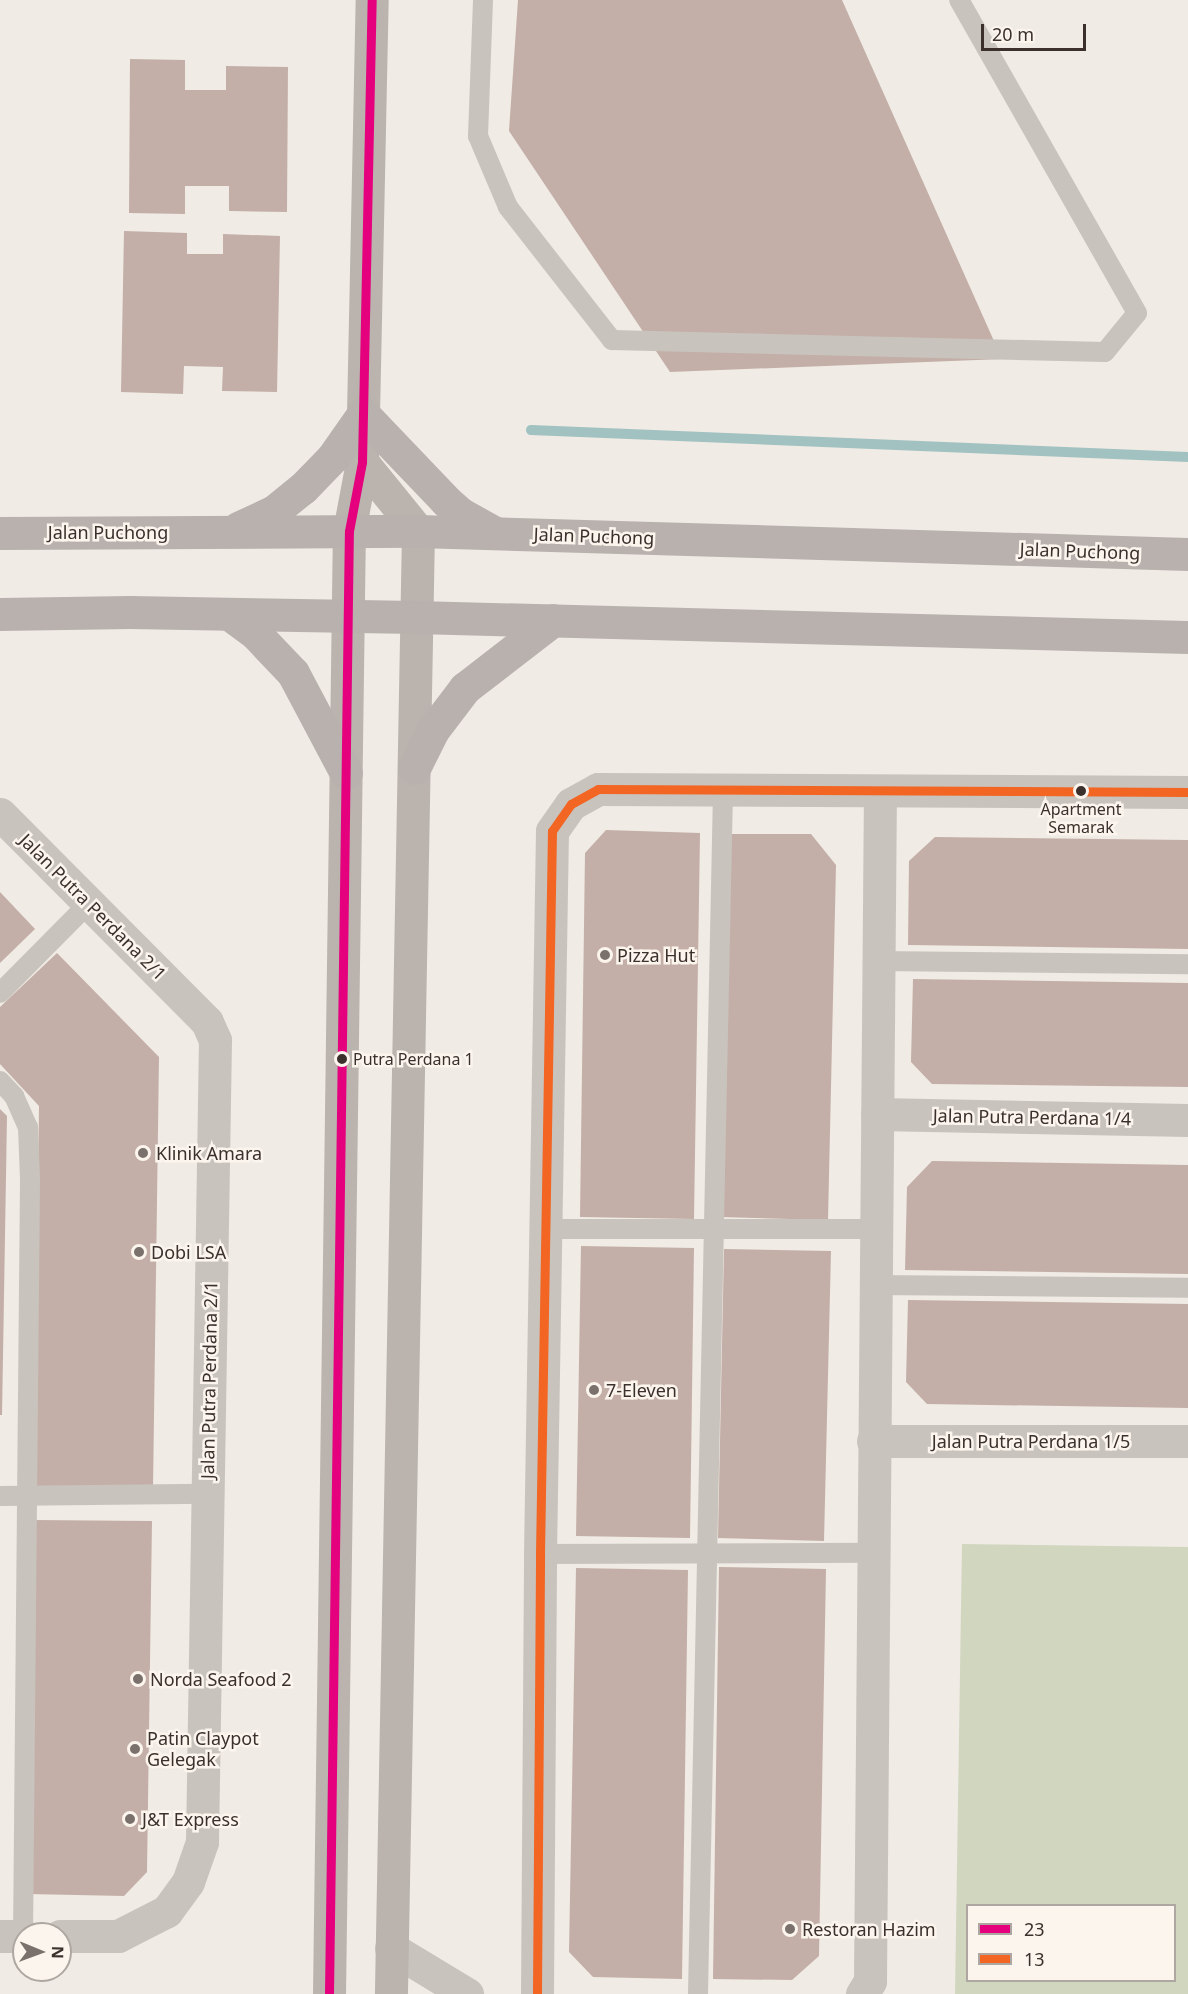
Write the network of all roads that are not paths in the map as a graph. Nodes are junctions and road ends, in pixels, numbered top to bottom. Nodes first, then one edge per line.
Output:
1 (372, 0) edge
2 (483, 0) edge
3 (959, 0) edge
4 (363, 414) junction
5 (362, 462) junction
6 (230, 531) junction
7 (349, 531) junction
8 (418, 531) junction
9 (0, 533) edge
10 (496, 533) junction
11 (1188, 554) edge
12 (0, 614) edge
13 (229, 614) junction
14 (348, 616) junction
15 (416, 617) junction
16 (553, 621) junction
17 (1188, 637) edge
18 (414, 768) junction
19 (346, 773) junction
20 (723, 789) junction
21 (880, 791) junction
22 (1188, 792) edge
23 (0, 814) edge
24 (89, 903) junction
25 (878, 961) junction
26 (1188, 964) edge
27 (0, 993) edge
28 (0, 1081) edge
29 (877, 1114) junction
30 (1188, 1120) edge
31 (546, 1229) junction
32 (714, 1229) junction
33 (875, 1229) junction
34 (875, 1285) junction
35 (1188, 1288) edge
36 (873, 1440) junction
37 (1188, 1441) edge
38 (207, 1494) junction
39 (29, 1495) junction
40 (0, 1496) edge
41 (872, 1552) junction
42 (540, 1554) junction
43 (707, 1554) junction
44 (16, 1922) edge
45 (72, 1936) edge
46 (391, 1948) junction
47 (329, 1994) edge
48 (391, 1994) edge
49 (467, 1994) edge
50 (537, 1994) edge
51 (698, 1994) edge
52 (862, 1994) edge

1 - 4 street
2 - 3 lane
4 - 5 street
4 - 6 main road
4 - 10 main road
5 - 7 street
5 - 8 street
6 - 7 main road, Jalan Puchong
6 - 9 main road, Jalan Puchong
7 - 8 main road, Jalan Puchong
7 - 14 street
8 - 10 main road, Jalan Puchong
8 - 15 street
10 - 11 main road, Jalan Puchong
12 - 13 main road
13 - 14 main road
13 - 19 main road
14 - 15 main road
14 - 19 street
15 - 16 main road
15 - 18 street
16 - 17 main road
16 - 18 main road
18 - 46 street
19 - 47 street
20 - 21 street
20 - 31 street
20 - 32 lane
21 - 22 street
21 - 25 street
23 - 24 street, Jalan Putra Perdana 2/1
24 - 27 lane
24 - 38 street, Jalan Putra Perdana 2/1
25 - 26 lane
25 - 29 street
28 - 39 lane
29 - 30 street, Jalan Putra Perdana 1/4
29 - 33 street
31 - 32 lane
31 - 42 street
32 - 33 lane
32 - 43 lane
33 - 34 street
34 - 35 lane
34 - 36 street
36 - 37 street, Jalan Putra Perdana 1/5
36 - 41 street
38 - 39 lane
38 - 45 street, Jalan Putra Perdana 2/1
39 - 40 lane
39 - 44 lane
41 - 43 lane
41 - 52 street
42 - 43 lane
42 - 50 street
43 - 51 lane
46 - 48 street
46 - 49 street

